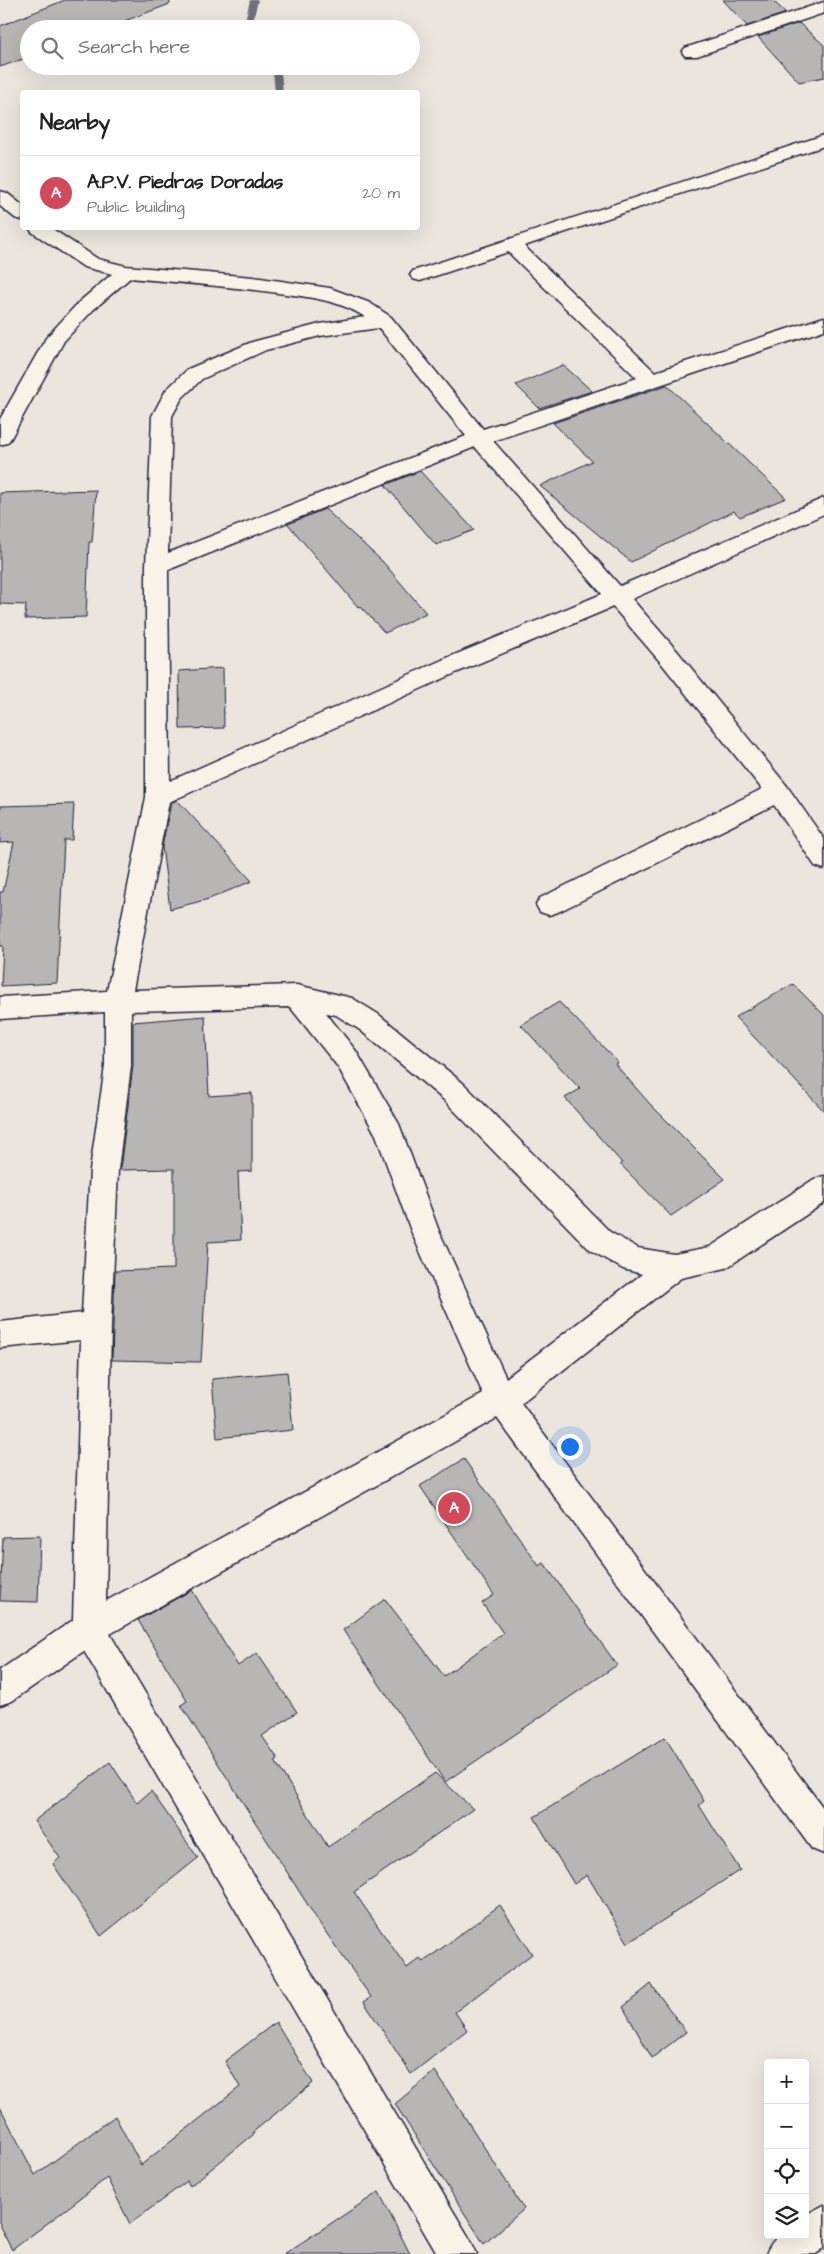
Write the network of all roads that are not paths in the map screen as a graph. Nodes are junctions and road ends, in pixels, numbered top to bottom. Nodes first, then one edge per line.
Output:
1 (824, 7) edge
2 (691, 52) dead end
3 (824, 140) edge
4 (0, 197) edge
5 (20, 212) edge
6 (42, 230) edge
7 (512, 245) junction
8 (126, 272) junction
9 (420, 275) dead end
10 (384, 321) junction
11 (824, 323) edge
12 (652, 381) junction
13 (0, 438) edge
14 (480, 438) junction
15 (824, 505) edge
16 (157, 566) junction
17 (618, 596) junction
18 (778, 792) junction
19 (158, 797) junction
20 (824, 859) edge
21 (549, 905) dead end
22 (297, 996) junction
23 (118, 1002) junction
24 (0, 1008) edge
25 (824, 1188) edge
26 (674, 1267) junction
27 (96, 1325) junction
28 (0, 1336) edge
29 (501, 1400) junction
30 (89, 1628) junction
31 (0, 1689) edge
32 (824, 1837) edge
33 (824, 2224) edge
34 (458, 2254) edge
35 (785, 2254) edge

1 - 2 street
3 - 7 street
4 - 5 street
6 - 8 street
7 - 9 street
7 - 12 street
8 - 10 street
8 - 13 street
10 - 14 street
10 - 16 street
11 - 12 street
12 - 14 street
14 - 16 street
14 - 17 street
15 - 17 street
16 - 19 street
17 - 18 street
17 - 19 street
18 - 20 street
18 - 21 street
19 - 23 street
22 - 23 street
22 - 26 street
22 - 29 street
23 - 24 street
23 - 27 street
25 - 26 street
26 - 29 street
27 - 28 street
27 - 30 street
29 - 30 street
29 - 32 street
30 - 31 street
30 - 34 street
33 - 35 street

